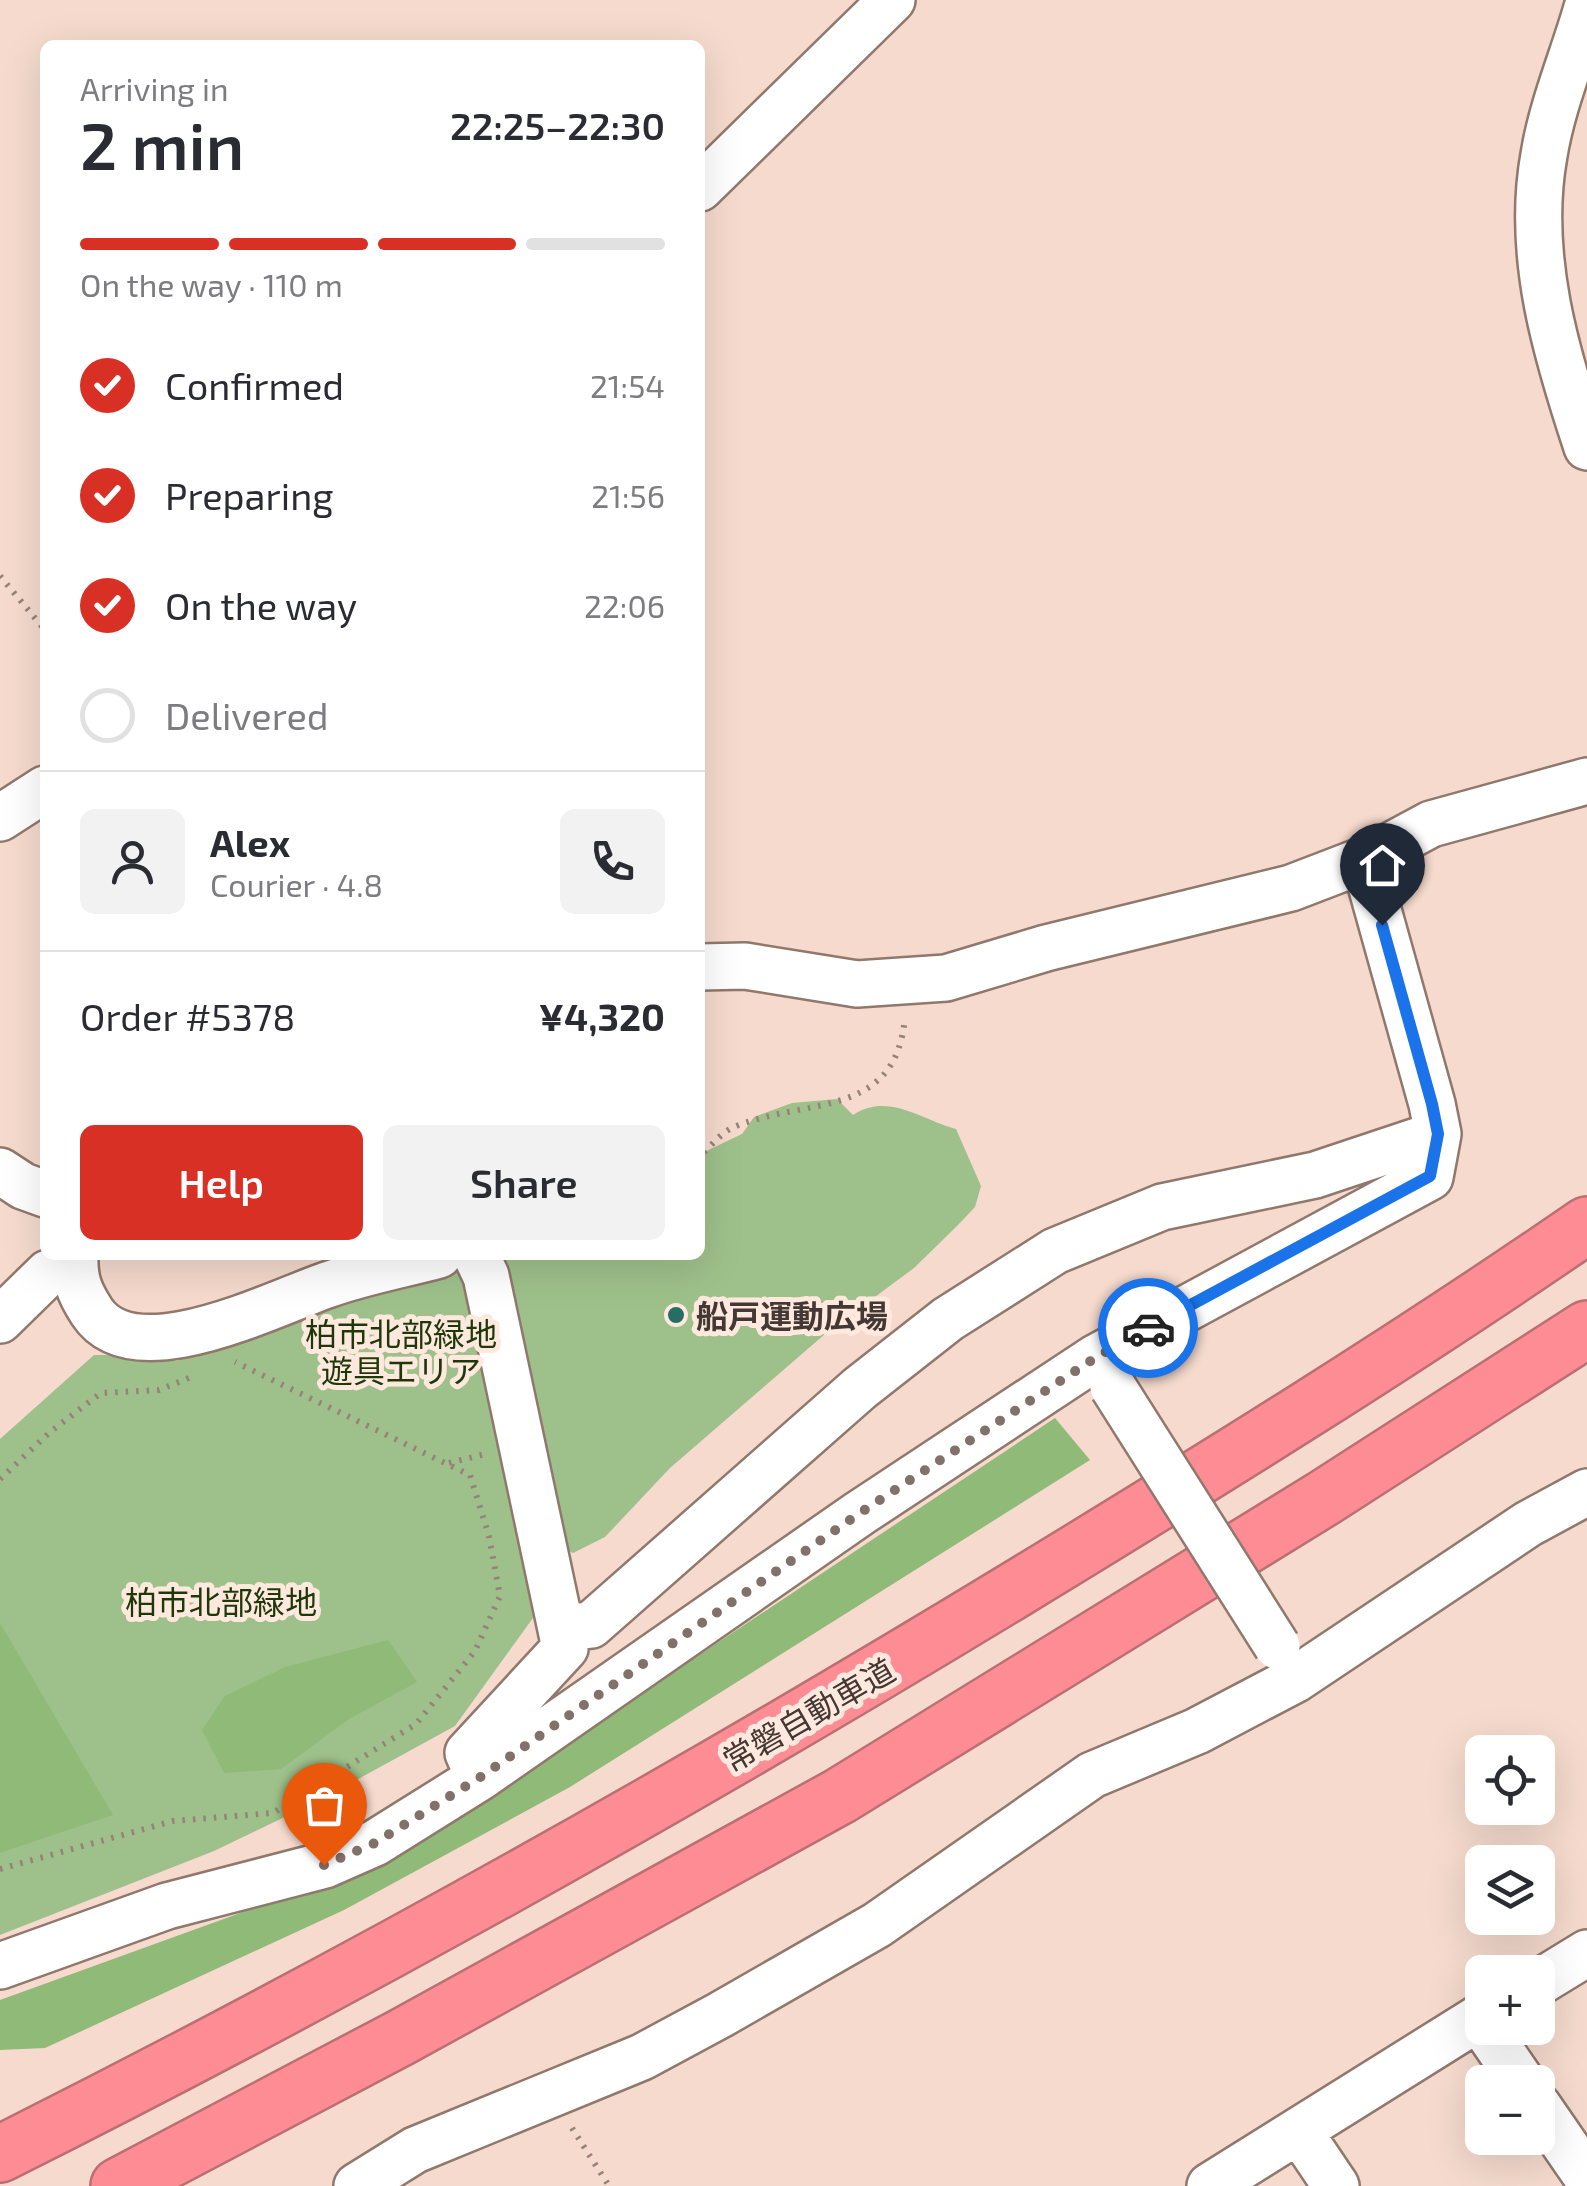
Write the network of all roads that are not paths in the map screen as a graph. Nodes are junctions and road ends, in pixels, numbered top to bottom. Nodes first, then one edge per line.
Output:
1 (892, 0) edge
2 (1587, 8) edge
3 (705, 183) edge
4 (1587, 448) edge
5 (1587, 781) edge
6 (40, 791) edge
7 (0, 818) edge
8 (1364, 860) junction
9 (705, 967) edge
10 (1438, 1134) junction
11 (0, 1171) edge
12 (40, 1192) edge
13 (1587, 1226) edge
14 (420, 1260) edge
15 (478, 1260) edge
16 (75, 1262) edge
17 (0, 1320) edge
18 (1587, 1328) edge
19 (1104, 1372) junction
20 (1587, 1492) edge
21 (562, 1628) junction
22 (1287, 1663) junction
23 (479, 1778) junction
24 (1587, 1953) edge
25 (0, 1966) edge
26 (1555, 1972) edge
27 (1465, 2031) edge
28 (1555, 2131) edge
29 (1299, 2132) junction
30 (0, 2154) edge
31 (1587, 2177) edge
32 (119, 2186) edge
33 (357, 2186) edge
34 (1210, 2186) edge
35 (1336, 2186) edge

1 - 3 street
2 - 4 street
5 - 8 street
6 - 7 street
8 - 9 street
8 - 10 street
10 - 19 street
10 - 21 street
11 - 12 street
13 - 30 highway, 常磐自動車道
14 - 16 street
15 - 21 street
16 - 17 street
18 - 32 highway
19 - 22 street, bridge
19 - 23 street
20 - 22 street
21 - 23 street
22 - 33 street
23 - 25 street
24 - 26 street
27 - 29 street
28 - 31 street
29 - 34 street
29 - 35 street

